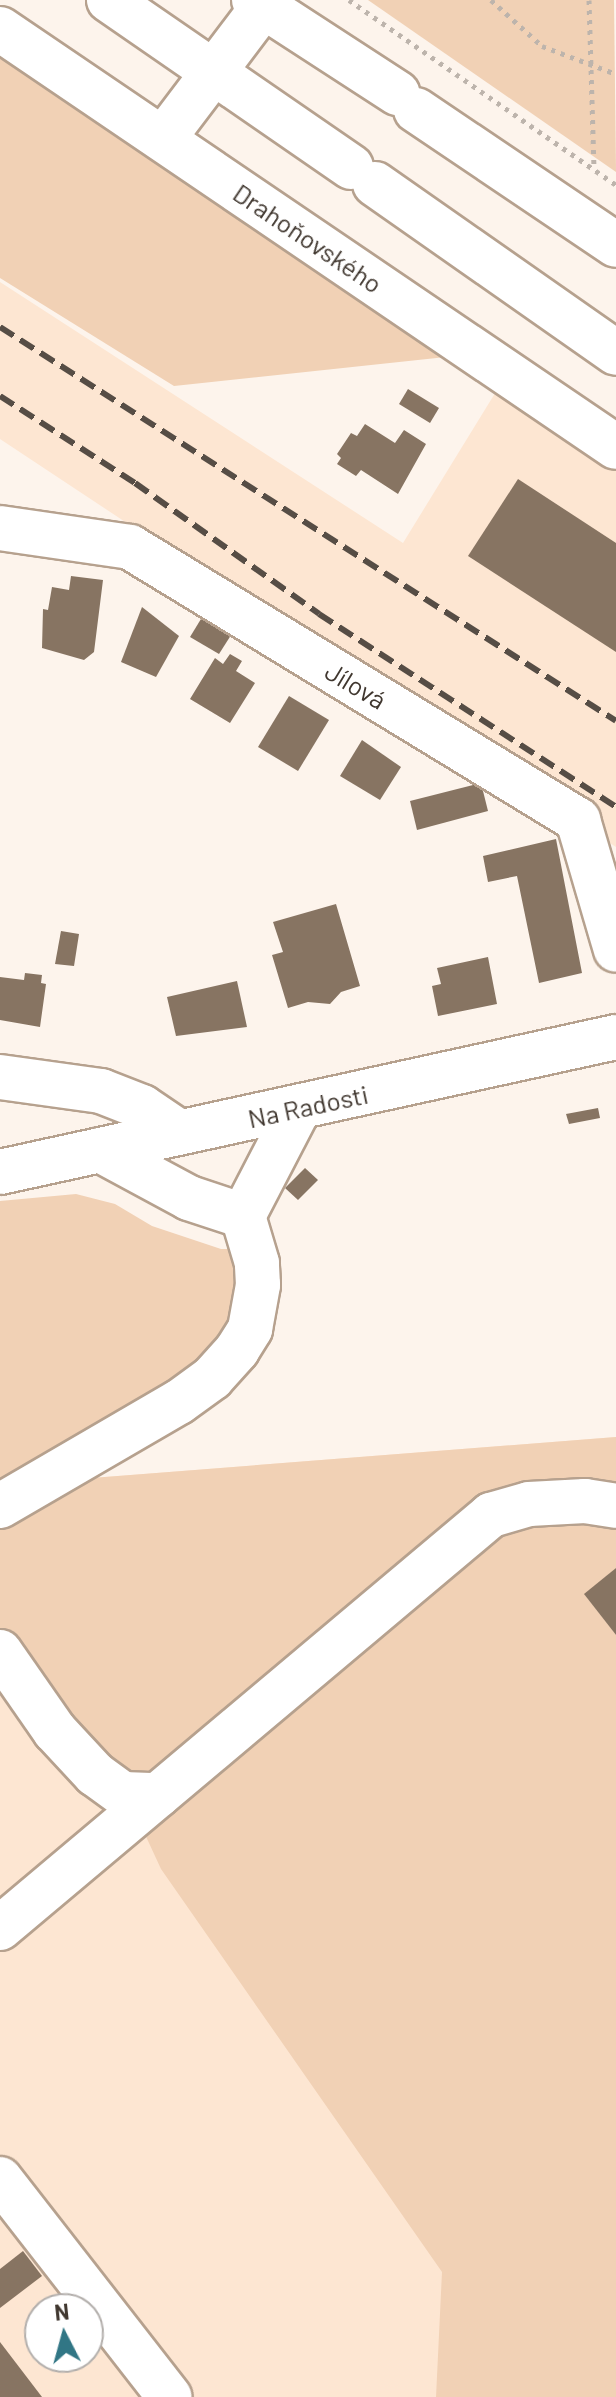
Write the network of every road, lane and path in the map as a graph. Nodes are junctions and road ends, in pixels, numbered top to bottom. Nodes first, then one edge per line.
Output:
1 (109, 0) edge
2 (349, 0) edge
3 (491, 0) edge
4 (589, 0) edge
5 (258, 4) edge
6 (0, 29) edge
7 (594, 68) junction
8 (212, 72) junction
9 (616, 74) edge
10 (163, 139) junction
11 (594, 169) junction
12 (616, 185) edge
13 (616, 245) edge
14 (616, 353) edge
15 (616, 447) edge
16 (0, 528) edge
17 (616, 950) edge
18 (616, 1037) edge
19 (0, 1077) edge
20 (299, 1108) junction
21 (179, 1132) junction
22 (100, 1150) junction
23 (0, 1172) edge
24 (243, 1216) junction
25 (0, 1506) edge
26 (616, 1506) edge
27 (0, 1652) edge
28 (158, 1795) junction
29 (0, 1928) edge
30 (0, 2179) edge
31 (170, 2397) edge

1 - 8 street
2 - 11 path
3 - 7 path
4 - 7 path
5 - 8 street
5 - 13 street
6 - 10 street, Drahoňovského
7 - 9 path
7 - 11 path
8 - 10 street
8 - 14 street
10 - 15 street, Drahoňovského
11 - 12 path
16 - 17 street, Jílová
18 - 20 street, Na Radosti
19 - 21 street
20 - 21 street, Na Radosti
20 - 24 street
21 - 22 street, Na Radosti
22 - 23 street, Na Radosti
22 - 24 street
24 - 25 street
26 - 28 street
27 - 28 street
28 - 29 street
30 - 31 street

